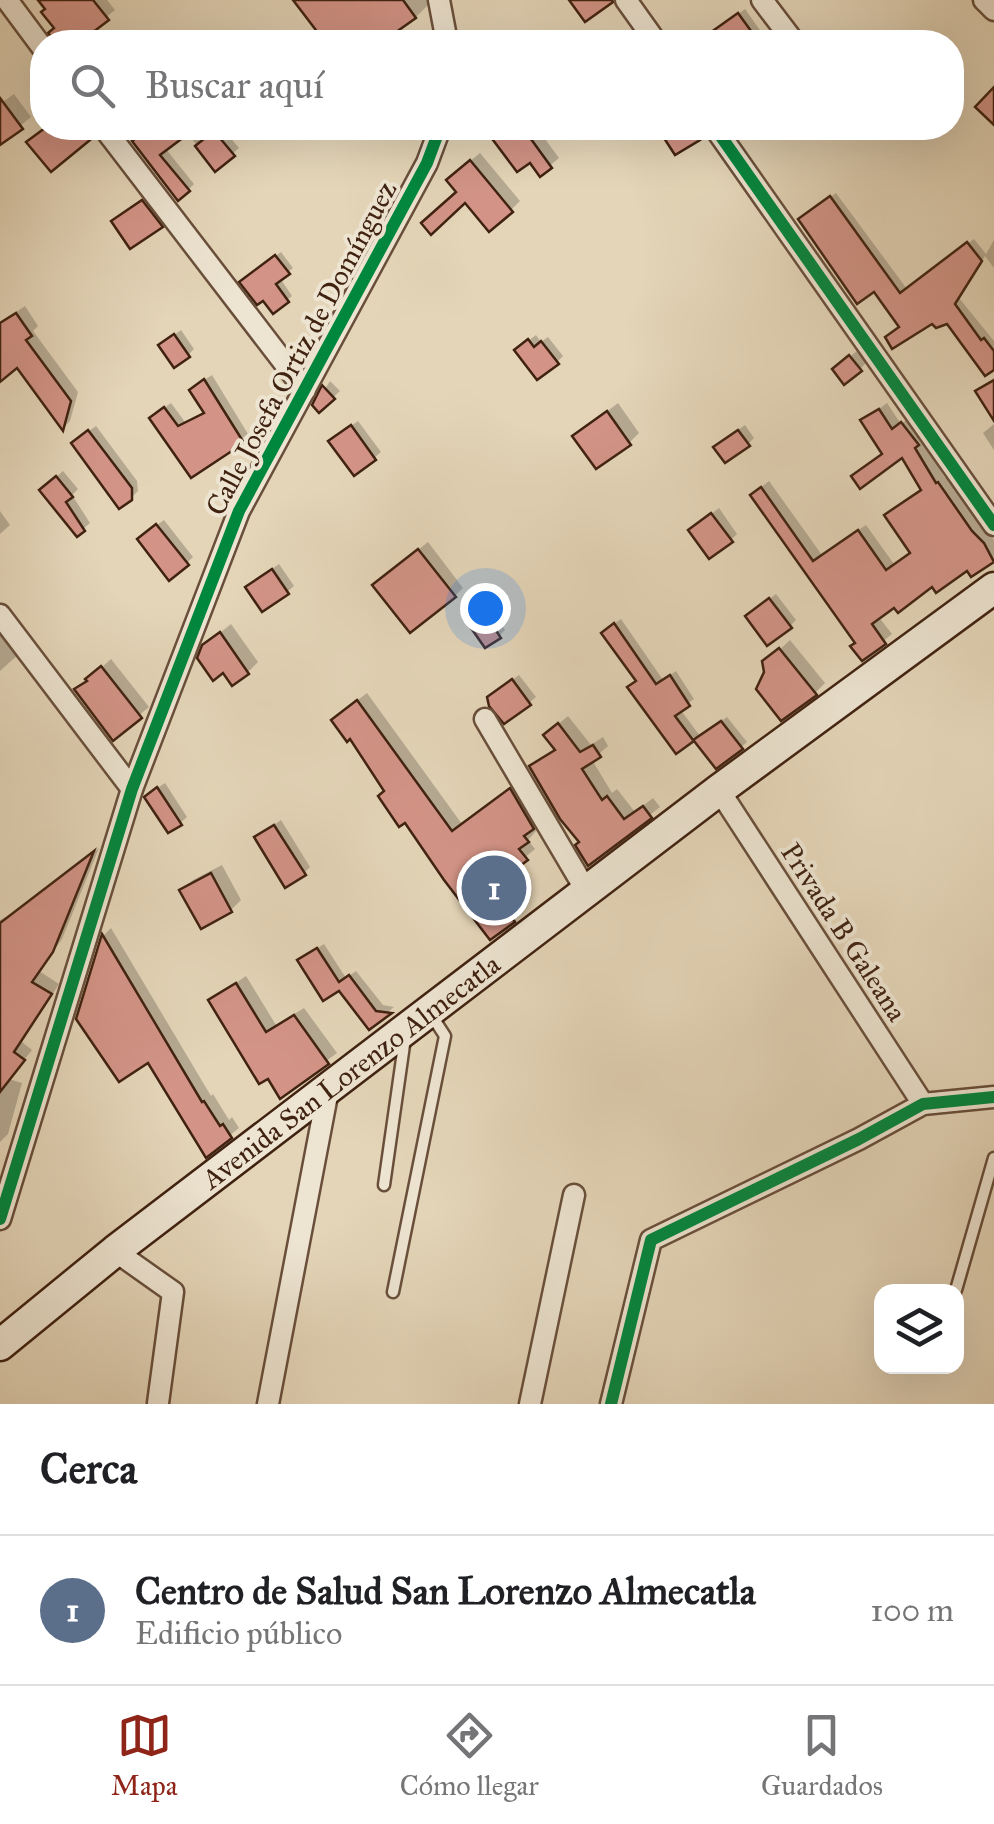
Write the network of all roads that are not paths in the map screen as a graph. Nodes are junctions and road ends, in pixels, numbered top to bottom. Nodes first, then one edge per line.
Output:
1 (6, 0) edge
2 (439, 0) edge
3 (626, 0) edge
4 (762, 0) edge
5 (984, 0) edge
6 (994, 10) edge
7 (445, 30) edge
8 (647, 30) edge
9 (785, 30) edge
10 (30, 31) edge
11 (113, 140) edge
12 (436, 140) edge
13 (723, 140) edge
14 (305, 390) junction
15 (994, 525) edge
16 (994, 588) edge
17 (0, 616) edge
18 (485, 719) dead end
19 (132, 789) junction
20 (720, 790) junction
21 (587, 892) junction
22 (418, 1022) junction
23 (328, 1090) junction
24 (994, 1096) edge
25 (923, 1104) junction
26 (994, 1158) edge
27 (384, 1185) dead end
28 (574, 1195) dead end
29 (0, 1219) edge
30 (115, 1251) junction
31 (958, 1284) edge
32 (393, 1292) dead end
33 (0, 1345) edge
34 (158, 1403) edge
35 (268, 1404) edge
36 (530, 1404) edge
37 (611, 1404) edge

1 - 10 street
2 - 7 street
3 - 8 street
4 - 9 street
5 - 6 street
11 - 14 street
12 - 14 street, Calle Josefa Ortiz de Domínguez
13 - 15 street
14 - 19 street, Calle Josefa Ortiz de Domínguez
16 - 20 main road, Avenida San Lorenzo Almecatla
17 - 19 street
18 - 21 street
19 - 29 street, Calle Josefa Ortiz de Domínguez
20 - 21 main road, Avenida San Lorenzo Almecatla
20 - 25 street, Privada B Galeana
21 - 22 main road, Avenida San Lorenzo Almecatla
22 - 23 main road, Avenida San Lorenzo Almecatla
22 - 27 lane
22 - 32 lane
23 - 30 main road, Avenida San Lorenzo Almecatla
23 - 35 street
24 - 25 street
25 - 37 street
26 - 31 lane
28 - 36 street
30 - 33 main road, Avenida San Lorenzo Almecatla
30 - 34 street

